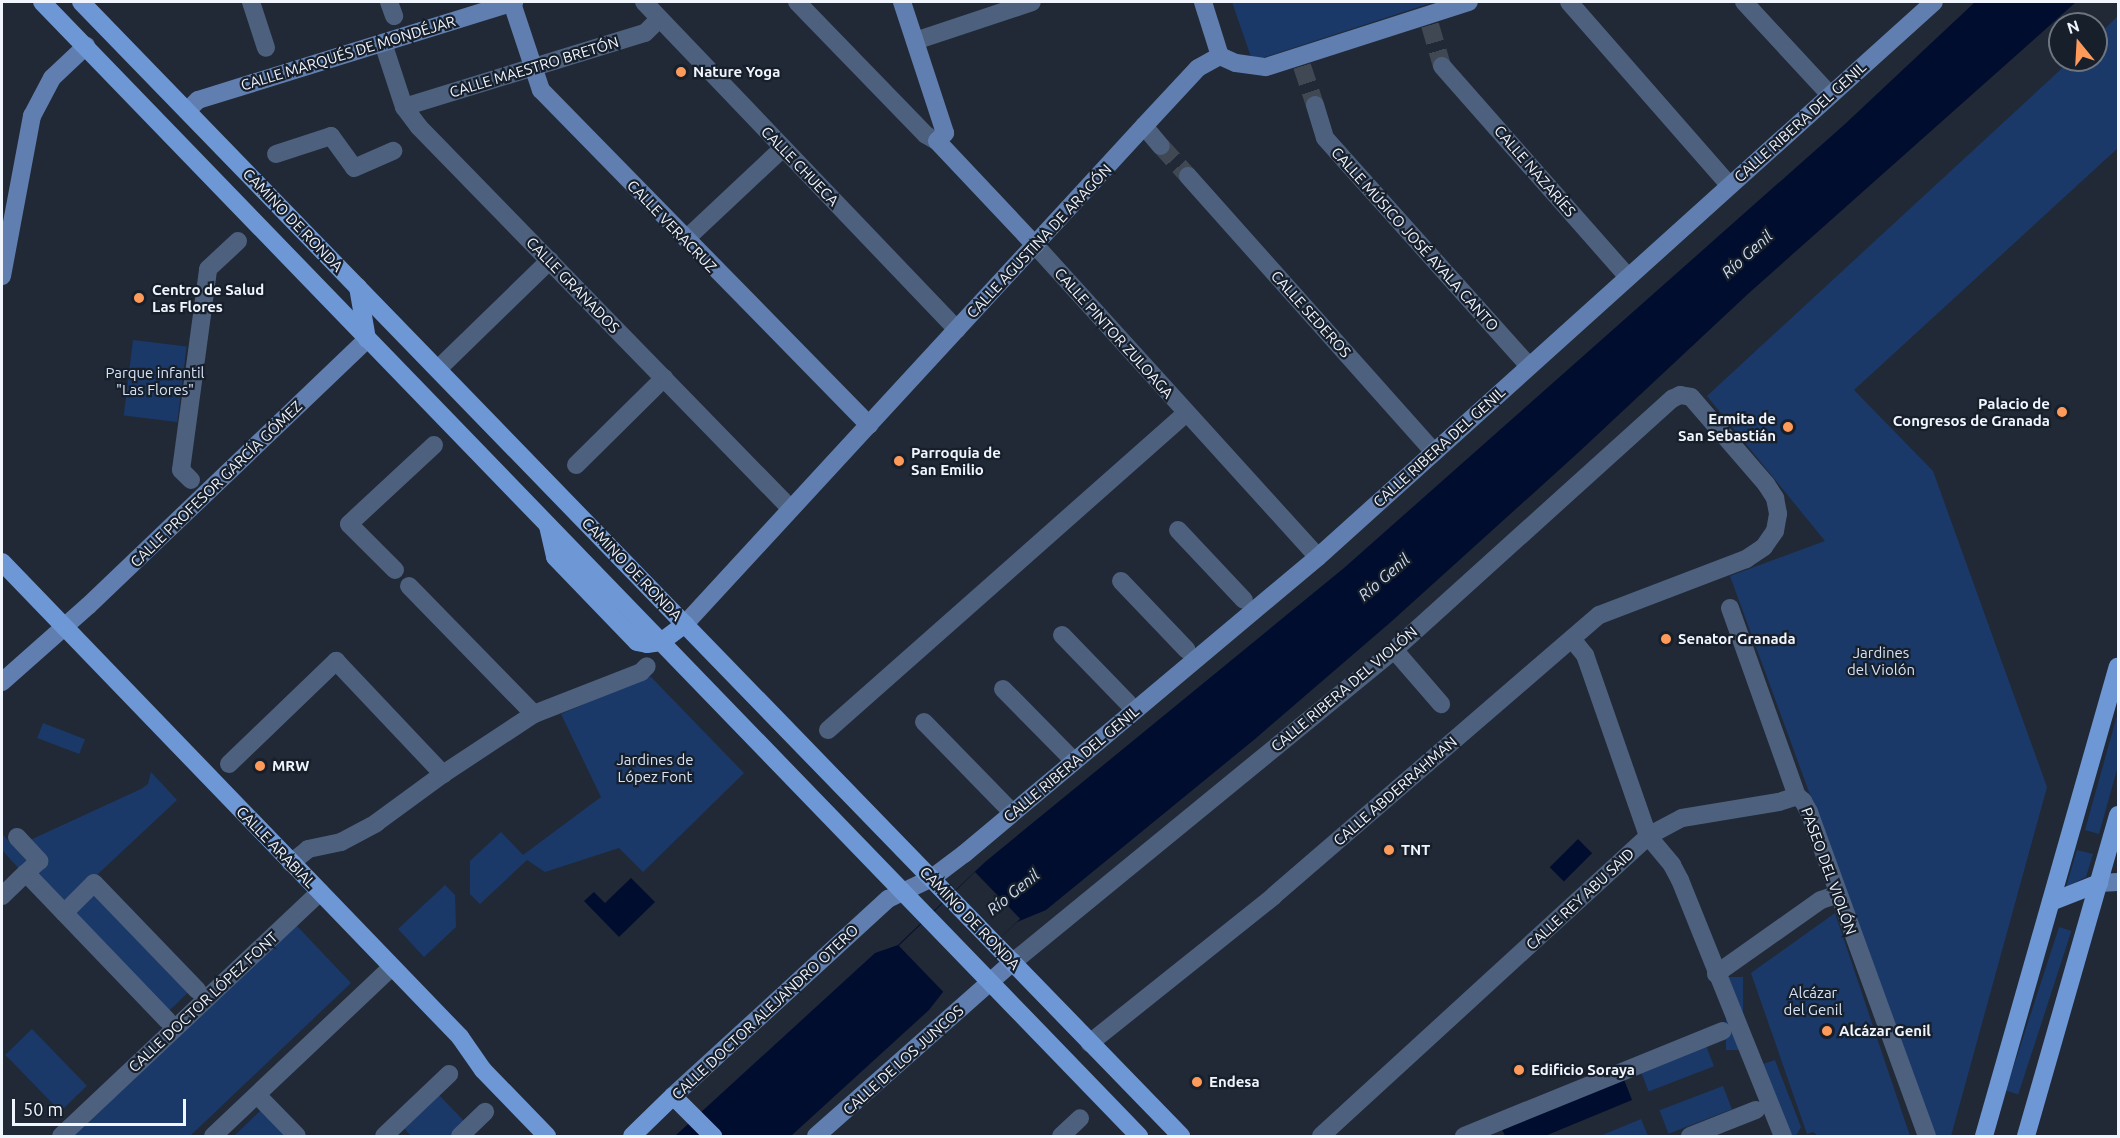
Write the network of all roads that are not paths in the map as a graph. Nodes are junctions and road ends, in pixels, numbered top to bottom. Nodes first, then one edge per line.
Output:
1 (42, 2) edge
2 (81, 2) edge
3 (251, 2) edge
4 (513, 2) edge
5 (644, 2) edge
6 (797, 2) edge
7 (902, 2) edge
8 (1032, 2) edge
9 (1203, 2) edge
10 (1469, 2) edge
11 (1569, 2) edge
12 (1744, 2) edge
13 (1934, 2) edge
14 (658, 20) junction
15 (915, 41) junction
16 (383, 43) junction
17 (86, 46) junction
18 (266, 48) dead end
19 (1220, 56) junction
20 (1442, 66) tunnel mouth
21 (533, 67) junction
22 (1830, 95) junction
23 (1315, 105) tunnel mouth
24 (404, 107) junction
25 (187, 111) junction
26 (1144, 126) junction
27 (167, 131) junction
28 (937, 141) junction
29 (1161, 146) tunnel mouth
30 (783, 148) junction
31 (393, 151) dead end
32 (276, 154) dead end
33 (1188, 176) tunnel mouth
34 (1730, 186) junction
35 (686, 239) junction
36 (238, 241) dead end
37 (1035, 245) junction
38 (550, 260) junction
39 (2, 276) edge
40 (1628, 277) junction
41 (358, 287) junction
42 (957, 329) junction
43 (367, 339) junction
44 (1529, 366) junction
45 (438, 369) junction
46 (664, 378) junction
47 (1186, 413) junction
48 (869, 425) junction
49 (434, 445) dead end
50 (1434, 452) junction
51 (576, 465) dead end
52 (191, 480) dead end
53 (791, 509) junction
54 (1178, 530) dead end
55 (1318, 557) junction
56 (2, 562) edge
57 (395, 570) dead end
58 (1717, 571) joint
59 (1121, 580) dead end
60 (410, 586) dead end
61 (1244, 600) dead end
62 (1730, 608) dead end
63 (685, 624) junction
64 (64, 627) junction
65 (1062, 635) dead end
66 (1572, 639) junction
67 (660, 642) junction
68 (1187, 650) dead end
69 (1396, 652) dead end
70 (2118, 667) edge
71 (644, 669) dead end
72 (2, 682) edge
73 (1003, 689) dead end
74 (1128, 703) dead end
75 (1441, 704) dead end
76 (534, 714) junction
77 (924, 722) dead end
78 (828, 730) dead end
79 (1068, 755) dead end
80 (229, 764) dead end
81 (443, 774) junction
82 (1797, 796) junction
83 (1006, 807) dead end
84 (2118, 815) edge
85 (1648, 836) junction
86 (17, 837) dead end
87 (291, 862) junction
88 (26, 873) junction
89 (932, 878) junction
90 (2118, 882) edge
91 (2099, 883) junction
92 (320, 892) junction
93 (903, 894) junction
94 (1838, 894) junction
95 (2, 896) edge
96 (2051, 902) junction
97 (64, 913) junction
98 (1012, 962) junction
99 (392, 967) junction
100 (1716, 974) junction
101 (990, 982) junction
102 (197, 990) dead end
103 (167, 1020) dead end
104 (1722, 1030) dead end
105 (1090, 1043) junction
106 (449, 1074) dead end
107 (673, 1096) junction
108 (262, 1100) dead end
109 (1755, 1110) dead end
110 (485, 1112) dead end
111 (1080, 1118) dead end
112 (629, 1135) edge
113 (61, 1137) edge
114 (213, 1137) edge
115 (297, 1137) edge
116 (384, 1137) edge
117 (460, 1137) edge
118 (547, 1137) edge
119 (714, 1137) edge
120 (816, 1137) edge
121 (1061, 1137) edge
122 (1138, 1137) edge
123 (1181, 1137) edge
124 (1321, 1137) edge
125 (1464, 1137) edge
126 (1690, 1137) edge
127 (1783, 1137) edge
128 (1927, 1137) edge
129 (1984, 1137) edge
130 (2026, 1137) edge

1 - 17 main road, CAMINO DE RONDA
2 - 25 main road, CAMINO DE RONDA
3 - 18 street
4 - 16 street, CALLE MARQUÉS DE MONDÉJAR
4 - 21 street, CALLE VERACRUZ
5 - 14 street, CALLE CHUECA
6 - 28 street
7 - 15 street
8 - 15 street
9 - 19 street
10 - 19 street
11 - 34 street
12 - 22 street
13 - 22 street, CALLE RIBERA DEL GENIL
14 - 21 street, CALLE MAESTRO BRETÓN
14 - 30 street, CALLE CHUECA
15 - 28 street
16 - 24 street, CALLE GRANADOS
16 - 25 street, CALLE MARQUÉS DE MONDÉJAR
17 - 27 main road, CAMINO DE RONDA
17 - 39 street
19 - 26 street, CALLE AGUSTINA DE ARAGÓN
20 - 40 street, CALLE NAZARÍES
21 - 24 street, CALLE MAESTRO BRETÓN
21 - 35 street, CALLE VERACRUZ
22 - 34 street, CALLE RIBERA DEL GENIL
23 - 44 street, CALLE MÚSICO JOSÉ AYALA CANTO
24 - 38 street, CALLE GRANADOS
25 - 27 main road
25 - 41 main road, CAMINO DE RONDA
26 - 29 street
26 - 37 street, CALLE AGUSTINA DE ARAGÓN
27 - 43 main road, CAMINO DE RONDA
28 - 37 street, CALLE PINTOR ZULOAGA
30 - 35 street
30 - 42 street, CALLE CHUECA
31 - 32 street
33 - 50 street, CALLE SEDEROS
34 - 40 street, CALLE RIBERA DEL GENIL
35 - 48 street, CALLE VERACRUZ
36 - 52 street
37 - 42 street, CALLE AGUSTINA DE ARAGÓN
37 - 47 street, CALLE PINTOR ZULOAGA
38 - 45 street
38 - 46 street, CALLE GRANADOS
40 - 44 street, CALLE RIBERA DEL GENIL
41 - 43 main road
41 - 45 main road, CAMINO DE RONDA
42 - 48 street, CALLE AGUSTINA DE ARAGÓN
43 - 64 street, CALLE PROFESOR GARCÍA GÓMEZ
43 - 67 main road, CAMINO DE RONDA
44 - 50 street, CALLE RIBERA DEL GENIL
45 - 63 main road, CAMINO DE RONDA
46 - 51 street
46 - 53 street, CALLE GRANADOS
47 - 55 street, CALLE PINTOR ZULOAGA
47 - 78 street
48 - 53 street, CALLE AGUSTINA DE ARAGÓN
49 - 57 street
50 - 55 street, CALLE RIBERA DEL GENIL
53 - 63 street, CALLE AGUSTINA DE ARAGÓN
54 - 61 street
55 - 89 street, CALLE RIBERA DEL GENIL
56 - 64 main road, CALLE ARABIAL
58 - 66 street, CALLE ABDERRAHMAN
58 - 98 street, CALLE RIBERA DEL VIOLÓN
59 - 68 street
60 - 76 street
62 - 82 street, PASEO DEL VIOLÓN
63 - 67 main road
63 - 89 main road, CAMINO DE RONDA
64 - 72 street, CALLE PROFESOR GARCÍA GÓMEZ
64 - 87 main road, CALLE ARABIAL
65 - 74 street, CALLE RIBERA DEL GENIL
66 - 85 street
66 - 105 street, CALLE ABDERRAHMAN
67 - 93 main road, CAMINO DE RONDA
69 - 75 street
70 - 96 main road
71 - 76 street
73 - 79 street, CALLE RIBERA DEL GENIL
76 - 81 street
77 - 83 street, CALLE RIBERA DEL GENIL
80 - 81 street
81 - 87 street
82 - 85 street
82 - 94 street, PASEO DEL VIOLÓN
84 - 91 main road
85 - 100 street, CALLE REY ABU SAID
85 - 124 street, CALLE REY ABU SAID
86 - 88 street
87 - 92 main road, CALLE ARABIAL
88 - 95 street
88 - 97 street
89 - 93 street, CALLE RIBERA DEL GENIL
89 - 98 main road, CAMINO DE RONDA
90 - 91 street
91 - 96 main road
91 - 130 main road
92 - 99 main road, CALLE ARABIAL
92 - 113 street, CALLE DOCTOR LÓPEZ FONT
93 - 101 main road, CAMINO DE RONDA
93 - 107 street, CALLE DOCTOR ALEJANDRO OTERO
94 - 100 street
94 - 128 street, PASEO DEL VIOLÓN
96 - 129 main road
97 - 102 street
97 - 103 street
98 - 101 street, CALLE DE LOS JUNCOS
98 - 105 main road, CAMINO DE RONDA
99 - 114 street
99 - 118 main road, CALLE ARABIAL
100 - 127 street, CALLE REY ABU SAID
101 - 120 street, CALLE DE LOS JUNCOS
101 - 122 main road, CAMINO DE RONDA
104 - 125 street
105 - 123 main road, CAMINO DE RONDA
106 - 116 street
107 - 112 main road, CALLE DOCTOR ALEJANDRO OTERO
107 - 119 main road
108 - 115 street
109 - 126 street
110 - 117 street
111 - 121 street

